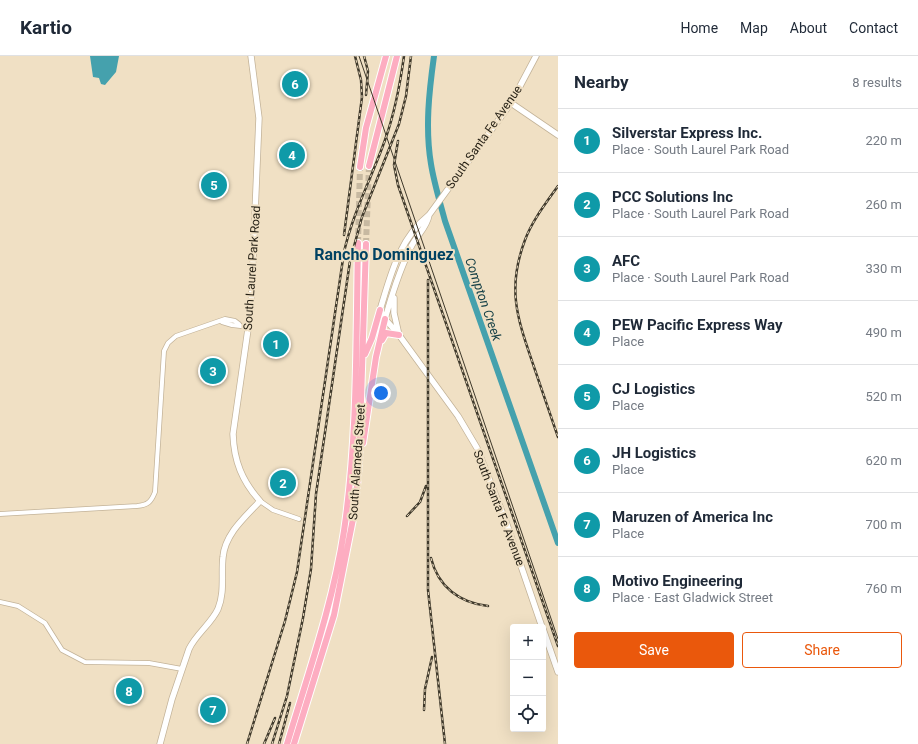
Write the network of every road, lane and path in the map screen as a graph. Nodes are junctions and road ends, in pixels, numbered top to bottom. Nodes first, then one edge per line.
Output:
1 (251, 56) edge
2 (386, 56) edge
3 (398, 56) edge
4 (536, 56) edge
5 (511, 103) junction
6 (558, 135) edge
7 (369, 166) tunnel mouth
8 (360, 167) tunnel mouth
9 (429, 215) junction
10 (358, 243) tunnel mouth
11 (366, 244) tunnel mouth
12 (399, 254) junction
13 (406, 257) junction
14 (396, 284) junction
15 (380, 310) junction
16 (385, 319) junction
17 (249, 327) junction
18 (399, 334) junction
19 (376, 357) junction
20 (363, 358) junction
21 (355, 372) junction
22 (359, 462) junction
23 (260, 501) junction
24 (0, 514) edge
25 (299, 519) dead end
26 (0, 602) edge
27 (542, 624) edge
28 (546, 637) edge
29 (182, 669) junction
30 (558, 672) edge
31 (160, 744) edge
32 (287, 744) edge
33 (294, 744) edge

1 - 17 main road, South Laurel Park Road
2 - 8 main road
3 - 7 main road
4 - 5 main road, South Santa Fe Avenue
5 - 6 main road
5 - 9 main road, South Santa Fe Avenue
9 - 12 main road, South Santa Fe Avenue
9 - 13 main road, South Santa Fe Avenue
10 - 21 main road, South Alameda Street
11 - 20 main road, South Alameda Street
12 - 13 main road
12 - 15 main road, South Santa Fe Avenue
13 - 14 main road, South Santa Fe Avenue
14 - 16 main road, South Santa Fe Avenue
14 - 18 main road
15 - 16 main road, South Santa Fe Avenue
15 - 20 main road
16 - 18 main road, South Santa Fe Avenue
16 - 19 main road
17 - 23 main road, South Laurel Park Road
17 - 24 street
18 - 19 main road
18 - 27 main road, South Santa Fe Avenue
19 - 22 main road
20 - 21 main road
20 - 22 main road, South Alameda Street
21 - 32 main road, South Alameda Street
22 - 33 main road, South Alameda Street
23 - 25 street, South Laurel Park Road
23 - 29 main road
26 - 29 street
28 - 30 main road, South Santa Fe Avenue
29 - 31 main road

